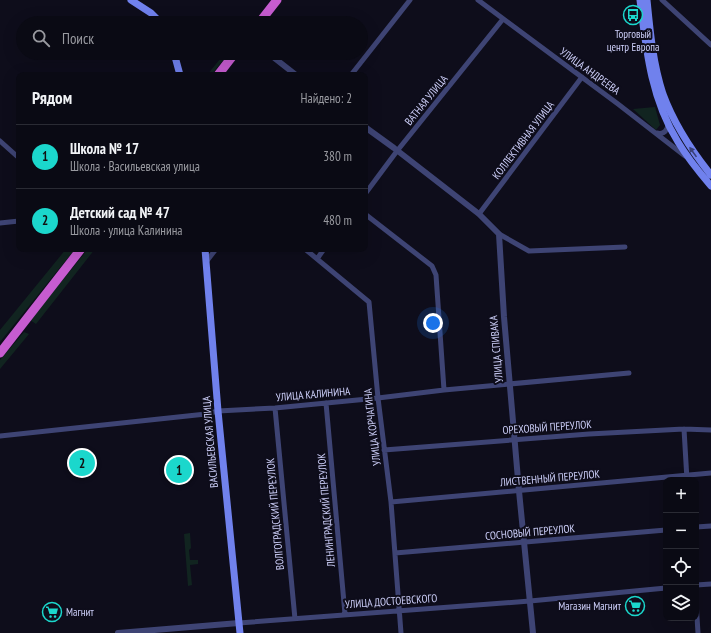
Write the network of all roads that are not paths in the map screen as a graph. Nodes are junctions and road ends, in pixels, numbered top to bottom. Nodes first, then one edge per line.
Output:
1 (131, 0) edge
2 (277, 0) edge
3 (410, 0) edge
4 (478, 0) edge
5 (640, 0) edge
6 (647, 0) edge
7 (662, 0) edge
8 (154, 16) edge
9 (264, 16) edge
10 (503, 19) junction
11 (711, 45) edge
12 (368, 52) edge
13 (176, 60) edge
14 (230, 60) edge
15 (277, 60) edge
16 (362, 60) edge
17 (179, 72) edge
18 (220, 72) edge
19 (292, 72) edge
20 (352, 72) edge
21 (582, 77) junction
22 (668, 123) junction
23 (368, 129) edge
24 (656, 132) junction
25 (0, 141) edge
26 (397, 151) junction
27 (16, 155) edge
28 (690, 160) junction
29 (711, 175) edge
30 (711, 186) edge
31 (368, 190) edge
32 (479, 214) junction
33 (368, 216) edge
34 (16, 221) edge
35 (0, 223) edge
36 (498, 234) junction
37 (625, 247) dead end
38 (80, 252) edge
39 (205, 252) edge
40 (214, 252) edge
41 (309, 252) edge
42 (322, 252) edge
43 (317, 259) junction
44 (206, 262) junction
45 (0, 353) edge
46 (629, 374) dead end
47 (510, 385) junction
48 (444, 390) junction
49 (378, 398) junction
50 (326, 403) junction
51 (275, 408) junction
52 (218, 411) junction
53 (684, 429) junction
54 (711, 430) edge
55 (0, 436) edge
56 (515, 440) junction
57 (384, 450) junction
58 (711, 473) edge
59 (687, 477) edge
60 (692, 477) edge
61 (663, 480) edge
62 (519, 491) junction
63 (391, 502) junction
64 (711, 526) edge
65 (699, 528) edge
66 (663, 530) edge
67 (524, 542) junction
68 (395, 553) junction
69 (711, 584) edge
70 (699, 585) edge
71 (663, 588) edge
72 (530, 601) junction
73 (400, 610) junction
74 (345, 614) junction
75 (295, 619) junction
76 (697, 621) edge
77 (239, 623) junction
78 (118, 633) edge
79 (130, 633) edge
80 (240, 633) edge
81 (401, 633) edge
82 (533, 633) edge
83 (698, 633) edge

1 - 8 main road
2 - 9 highway
3 - 12 street
4 - 10 street, УЛИЦА АНДРЕЕВА
5 - 22 main road
29 -> 6 main road
7 - 11 street
10 - 21 street, УЛИЦА АНДРЕЕВА
10 - 26 street, ВАТНАЯ УЛИЦА
13 - 17 main road
14 - 18 highway
15 - 19 street
16 - 20 street
21 - 24 street, УЛИЦА АНДРЕЕВА
21 - 32 street, КОЛЛЕКТИВНАЯ УЛИЦА
22 - 24 street
22 - 28 main road
23 - 26 street
24 - 28 street, УЛИЦА АНДРЕЕВА
25 - 27 street
26 - 31 street, ВАТНАЯ УЛИЦА
26 - 32 street
28 - 30 main road
32 - 36 street
33 - 48 street
34 - 35 street
36 - 37 street
36 - 47 street, УЛИЦА СПИВАКА
38 - 45 highway
39 - 44 main road, ВАСИЛЬЕВСКАЯ УЛИЦА
40 - 44 street
41 - 43 street, УЛИЦА КОРЧАГИНА
42 - 43 street
43 - 49 street, УЛИЦА КОРЧАГИНА
44 - 52 main road, ВАСИЛЬЕВСКАЯ УЛИЦА
46 - 47 street, УЛИЦА КАЛИНИНА
47 - 48 street, УЛИЦА КАЛИНИНА
47 - 56 street, УЛИЦА СПИВАКА
48 - 49 street, УЛИЦА КАЛИНИНА
49 - 50 street, УЛИЦА КАЛИНИНА
49 - 57 street, УЛИЦА КОРЧАГИНА
50 - 51 street, УЛИЦА КАЛИНИНА
50 - 74 street, ЛЕНИНГРАДСКИЙ ПЕРЕУЛОК
51 - 52 street, УЛИЦА КАЛИНИНА
51 - 75 street, ВОЛГОГРАДСКИЙ ПЕРЕУЛОК
52 - 55 street, УЛИЦА КАЛИНИНА
52 - 77 main road, ВАСИЛЬЕВСКАЯ УЛИЦА
53 - 54 street, ОРЕХОВЫЙ ПЕРЕУЛОК
53 - 56 street, ОРЕХОВЫЙ ПЕРЕУЛОК
53 - 59 street
56 - 57 street, ОРЕХОВЫЙ ПЕРЕУЛОК
56 - 62 street, УЛИЦА СПИВАКА
57 - 63 street, УЛИЦА КОРЧАГИНА
58 - 60 street, ЛИСТВЕННЫЙ ПЕРЕУЛОК
61 - 62 street, ЛИСТВЕННЫЙ ПЕРЕУЛОК
62 - 63 street, ЛИСТВЕННЫЙ ПЕРЕУЛОК
62 - 67 street, УЛИЦА СПИВАКА
63 - 68 street, УЛИЦА КОРЧАГИНА
64 - 65 street
66 - 67 street, СОСНОВЫЙ ПЕРЕУЛОК
67 - 68 street, СОСНОВЫЙ ПЕРЕУЛОК
67 - 72 street, УЛИЦА СПИВАКА
68 - 73 street, УЛИЦА КОРЧАГИНА
69 - 70 street
71 - 72 street, УЛИЦА ДОСТОЕВСКОГО
72 - 73 street, УЛИЦА ДОСТОЕВСКОГО
72 - 82 street, УЛИЦА СПИВАКА
73 - 74 street, УЛИЦА ДОСТОЕВСКОГО
73 - 81 street, УЛИЦА КОРЧАГИНА
74 - 75 street, УЛИЦА ДОСТОЕВСКОГО
75 - 77 street, УЛИЦА ДОСТОЕВСКОГО
76 - 83 street
77 - 79 street, УЛИЦА ДОСТОЕВСКОГО
77 - 80 main road, ВАСИЛЬЕВСКАЯ УЛИЦА
78 - 79 street, УЛИЦА ДОСТОЕВСКОГО

